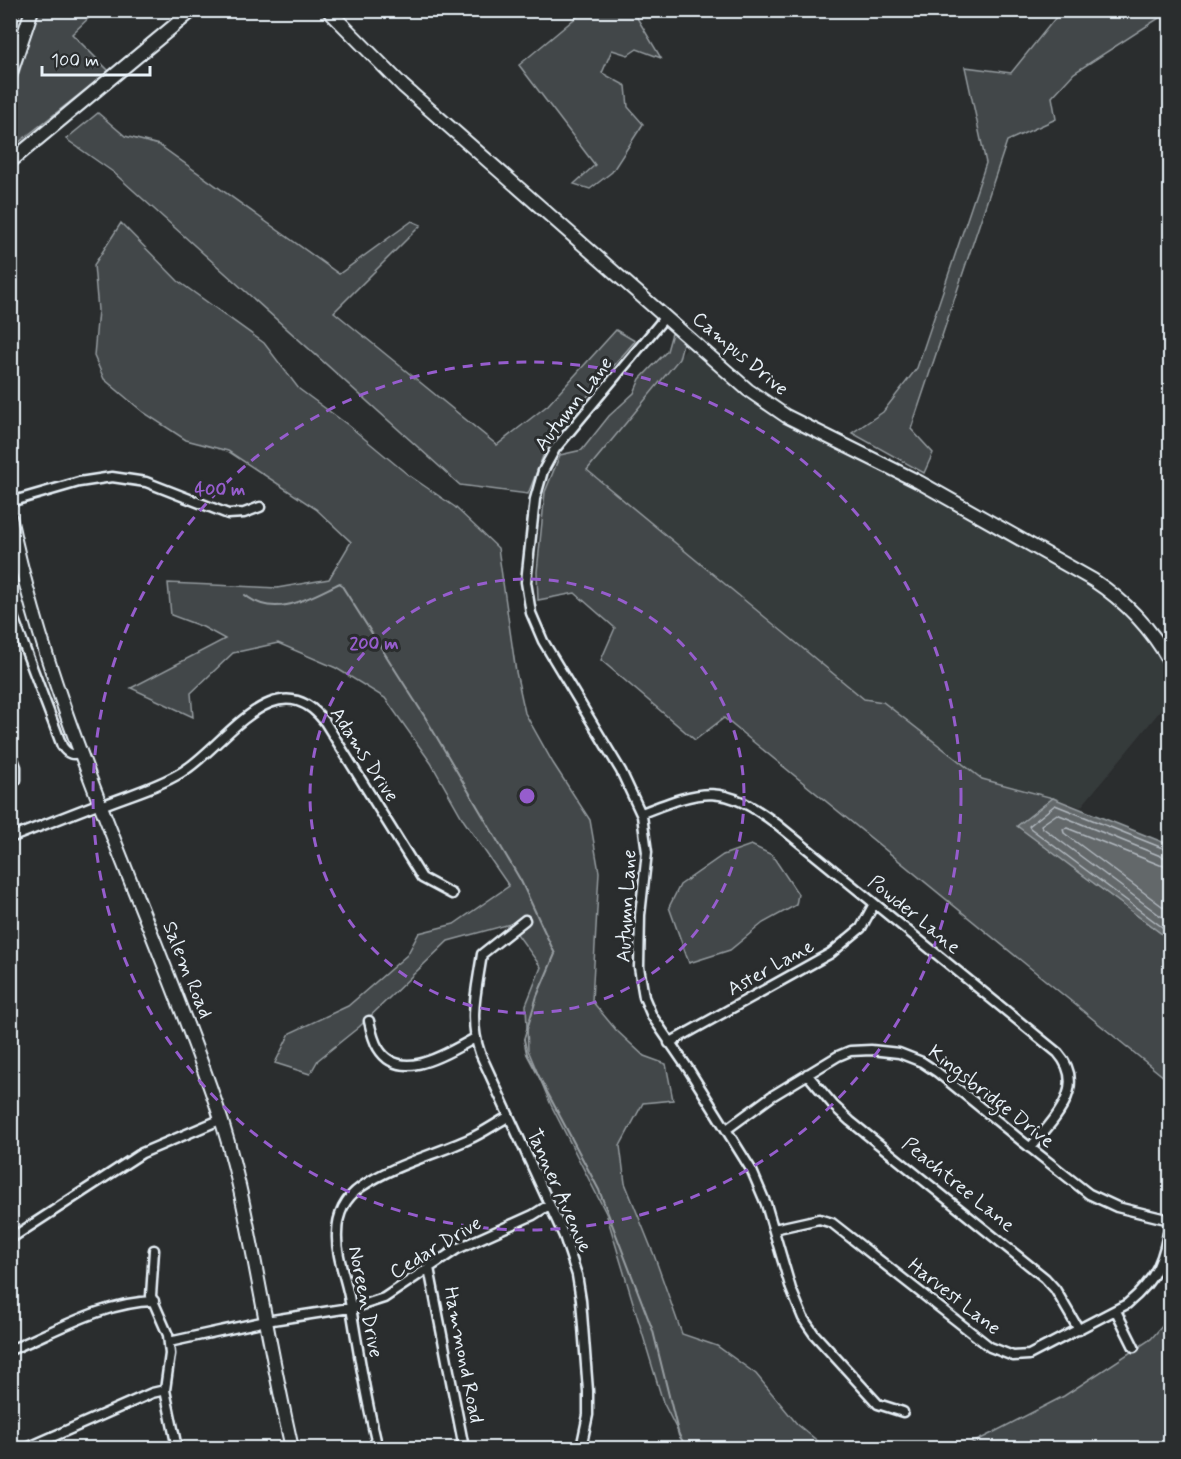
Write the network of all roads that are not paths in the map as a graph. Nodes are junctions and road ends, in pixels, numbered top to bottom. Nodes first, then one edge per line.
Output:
1 (32, 10) edge
2 (193, 10) edge
3 (328, 10) edge
4 (10, 75) edge
5 (29, 146) junction
6 (10, 150) edge
7 (10, 162) edge
8 (665, 317) junction
9 (10, 502) edge
10 (261, 507) dead end
11 (10, 517) edge
12 (10, 609) edge
13 (1170, 662) edge
14 (10, 751) edge
15 (82, 753) junction
16 (10, 783) edge
17 (101, 804) junction
18 (642, 813) junction
19 (10, 838) edge
20 (452, 894) dead end
21 (874, 904) junction
22 (525, 920) dead end
23 (369, 1021) dead end
24 (475, 1038) junction
25 (669, 1043) junction
26 (807, 1074) junction
27 (508, 1117) junction
28 (222, 1119) junction
29 (727, 1129) junction
30 (1030, 1148) junction
31 (549, 1205) junction
32 (1170, 1220) edge
33 (774, 1229) junction
34 (10, 1239) edge
35 (154, 1250) dead end
36 (429, 1268) junction
37 (154, 1301) junction
38 (351, 1308) junction
39 (1116, 1311) junction
40 (266, 1321) junction
41 (1079, 1330) junction
42 (169, 1342) junction
43 (1134, 1347) dead end
44 (10, 1350) edge
45 (165, 1390) junction
46 (903, 1412) dead end
47 (27, 1449) edge
48 (177, 1449) edge
49 (292, 1449) edge
50 (378, 1449) edge
51 (464, 1449) edge
52 (581, 1449) edge

1 - 4 street
2 - 5 street
3 - 8 street, Campus Drive
5 - 6 street
5 - 7 street
8 - 13 street, Campus Drive
8 - 18 street, Autumn Lane
9 - 10 street
11 - 15 street, Salem Road
12 - 15 street
14 - 16 street
15 - 17 street, Salem Road
17 - 19 street, Adams Drive
17 - 20 street, Adams Drive
17 - 28 street, Salem Road
18 - 21 street, Powder Lane
18 - 25 street, Autumn Lane
21 - 25 street, Aster Lane
21 - 30 street, Powder Lane
22 - 24 street, Tanner Avenue
23 - 24 street
24 - 27 street, Tanner Avenue
25 - 29 street, Autumn Lane
26 - 29 street, Kingsbridge Drive
26 - 30 street, Kingsbridge Drive
26 - 41 street, Peachtree Lane
27 - 31 street, Tanner Avenue
27 - 38 street, Noreen Drive
28 - 34 street
28 - 40 street, Salem Road
29 - 33 street, Autumn Lane
30 - 32 street, Kingsbridge Drive
31 - 36 street, Cedar Drive
31 - 52 street, Tanner Avenue
32 - 39 street, Harvest Lane
33 - 41 street, Harvest Lane
33 - 46 street, Autumn Lane
35 - 37 street
36 - 38 street, Cedar Drive
36 - 51 street, Hammond Road
37 - 42 street
37 - 44 street
38 - 40 street, Cedar Drive
38 - 50 street, Noreen Drive
39 - 41 street, Harvest Lane
39 - 43 street
40 - 42 street, Cedar Drive
40 - 49 street, Salem Road
42 - 45 street
45 - 47 street
45 - 48 street

